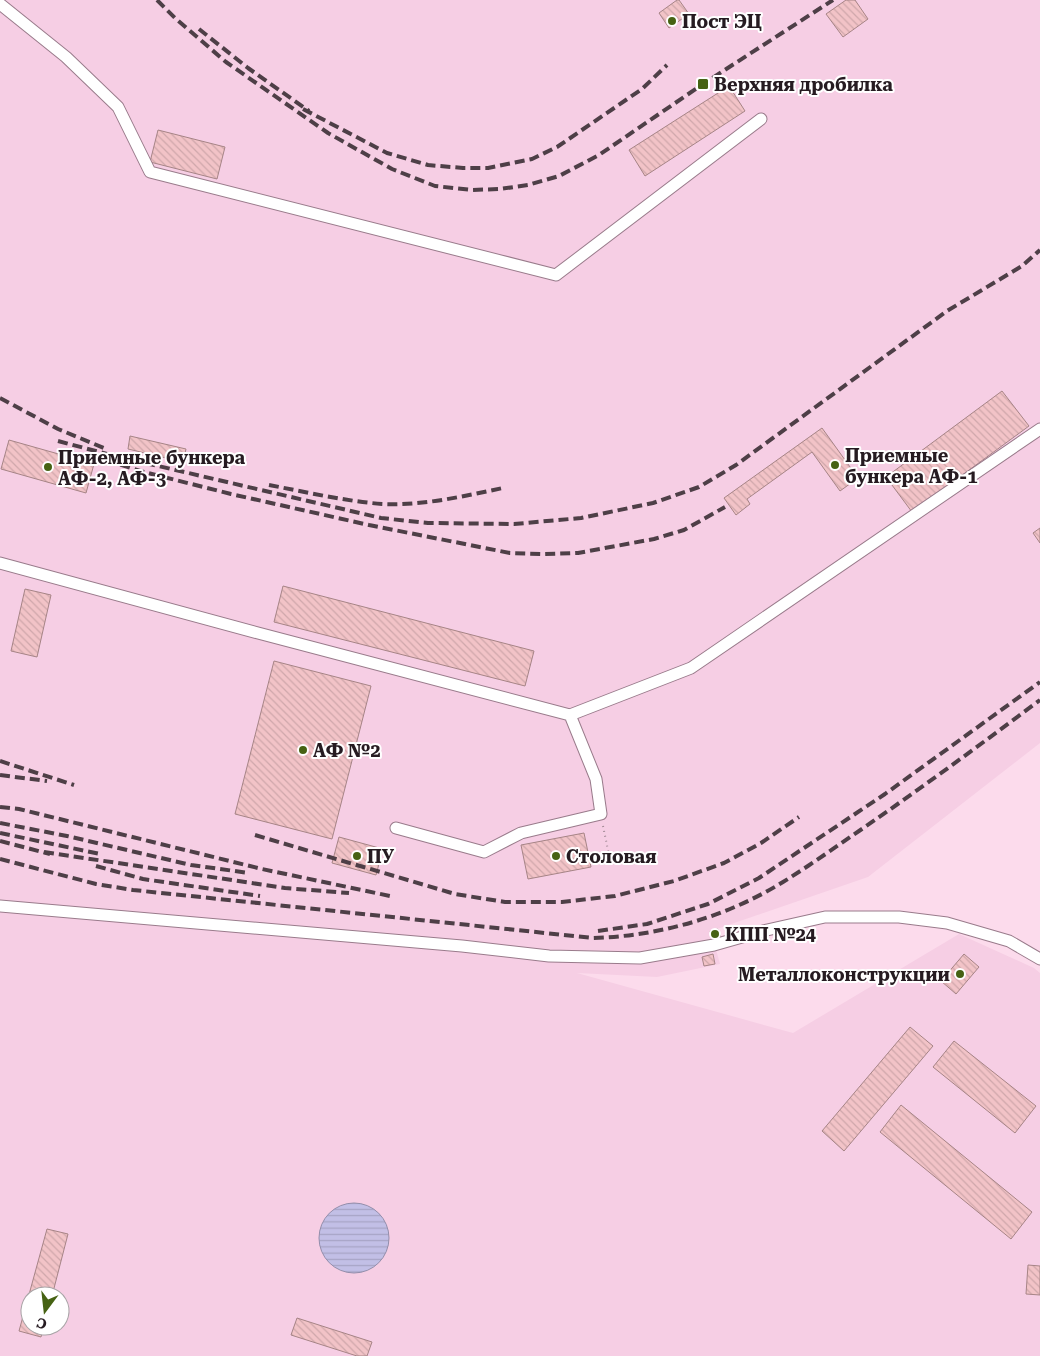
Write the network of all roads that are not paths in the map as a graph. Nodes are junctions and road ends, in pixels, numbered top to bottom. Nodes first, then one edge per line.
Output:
1 (0, 4) edge
2 (761, 119) dead end
3 (1040, 430) edge
4 (0, 563) edge
5 (570, 715) junction
6 (396, 828) dead end
7 (0, 906) edge
8 (1040, 959) edge

1 - 2 street
3 - 5 street
4 - 5 street
5 - 6 street
7 - 8 street

